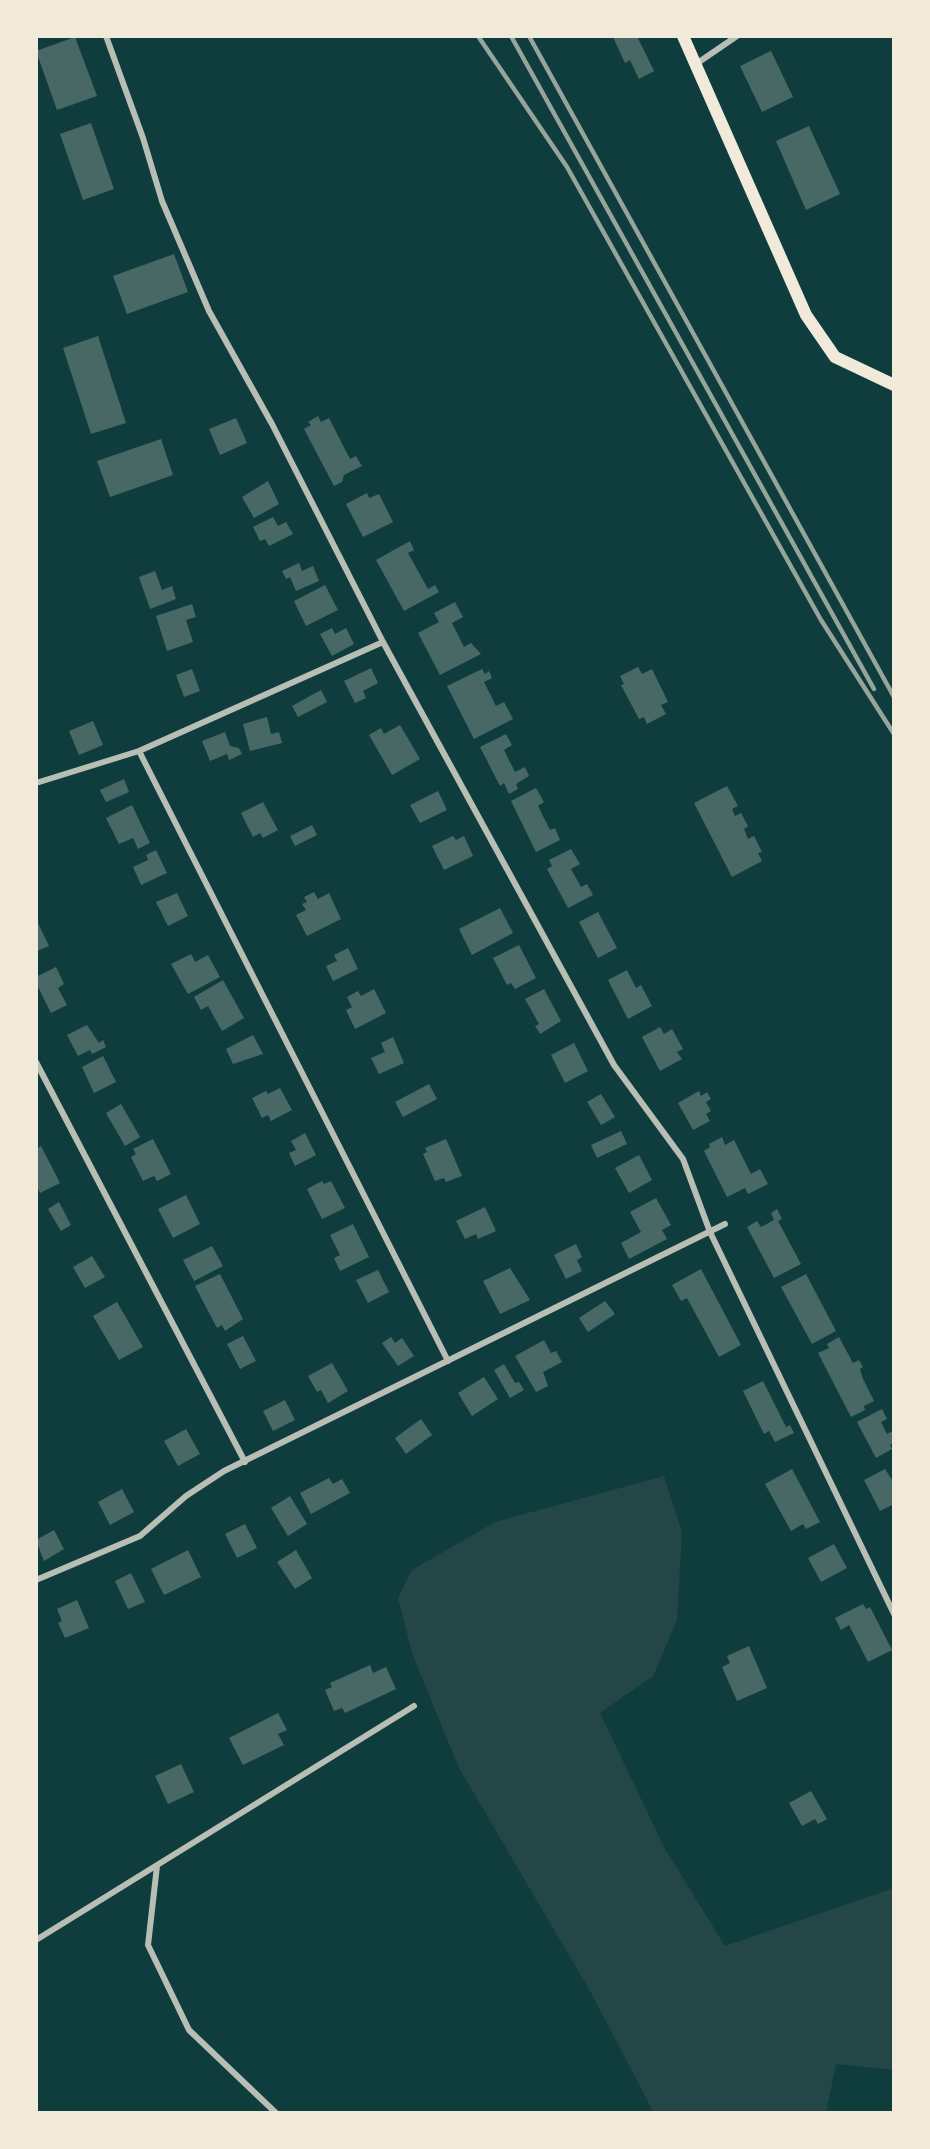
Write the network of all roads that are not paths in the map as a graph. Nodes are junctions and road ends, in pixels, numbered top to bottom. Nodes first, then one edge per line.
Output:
1 (106, 36) edge
2 (683, 36) edge
3 (737, 36) edge
4 (696, 64) junction
5 (894, 385) edge
6 (383, 642) junction
7 (139, 751) junction
8 (36, 783) edge
9 (36, 1062) edge
10 (725, 1224) dead end
11 (710, 1232) junction
12 (448, 1361) junction
13 (245, 1462) junction
14 (36, 1580) edge
15 (894, 1614) edge
16 (414, 1706) dead end
17 (157, 1866) junction
18 (36, 1940) edge
19 (276, 2113) edge

1 - 6 street
2 - 4 main road
3 - 4 street
4 - 5 main road
6 - 7 street
6 - 11 street
7 - 8 street
7 - 12 street
9 - 13 street
10 - 11 street
11 - 12 street
11 - 15 street
12 - 13 street
13 - 14 street
16 - 17 street
17 - 18 street
17 - 19 street

